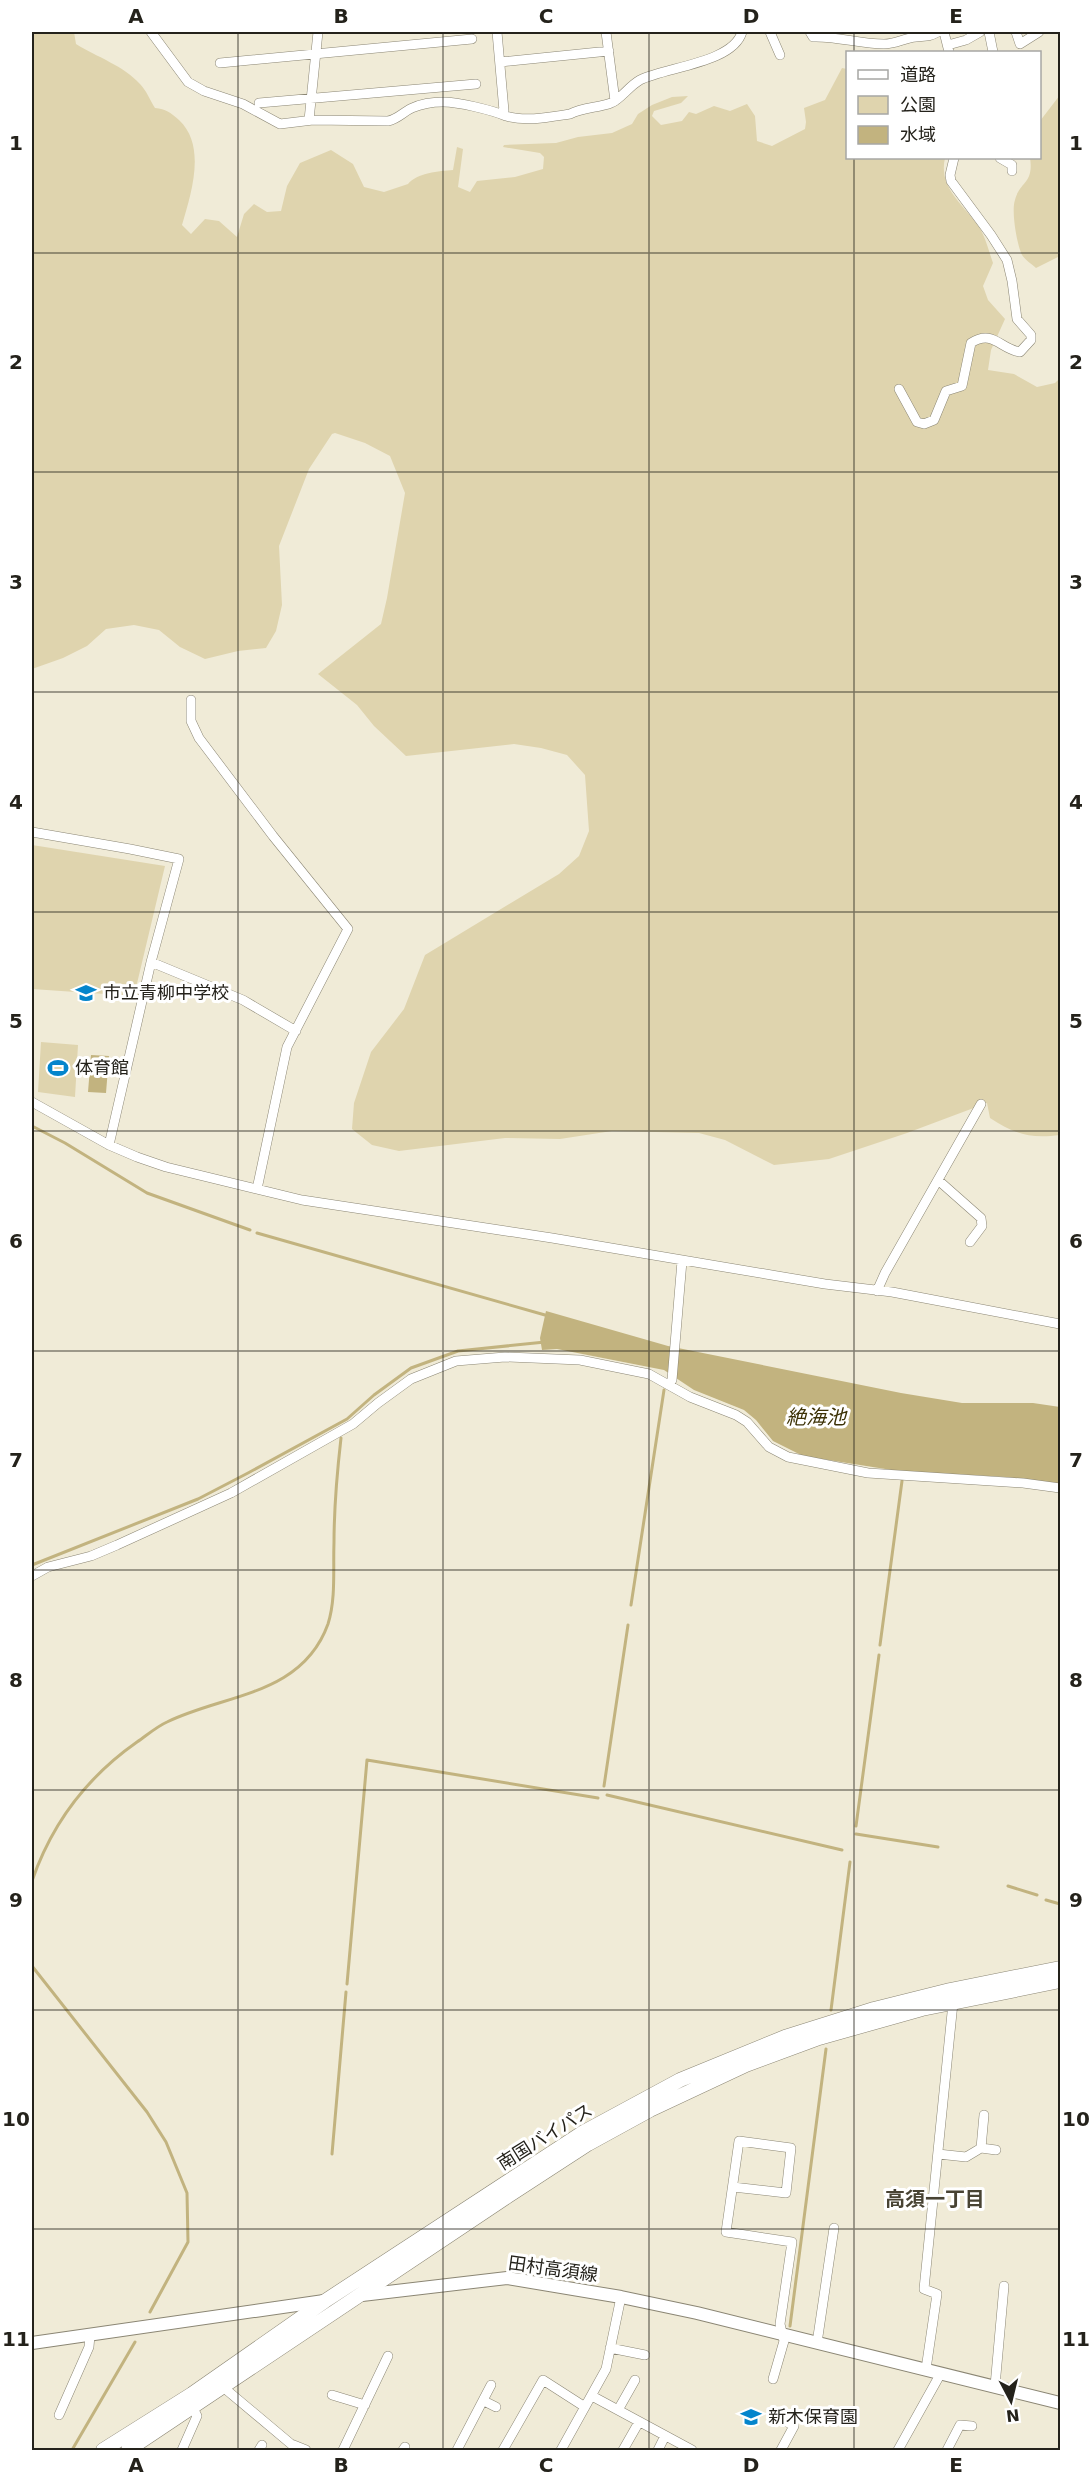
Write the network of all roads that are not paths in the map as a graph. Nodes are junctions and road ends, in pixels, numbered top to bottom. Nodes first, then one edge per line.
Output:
1 (153, 32) edge
2 (318, 32) edge
3 (497, 32) edge
4 (606, 32) edge
5 (742, 32) edge
6 (770, 32) edge
7 (810, 32) edge
8 (938, 32) edge
9 (944, 32) edge
10 (980, 32) edge
11 (989, 32) edge
12 (1016, 32) edge
13 (1039, 32) edge
14 (472, 39) dead end
15 (1022, 48) edge
16 (949, 49) edge
17 (609, 51) junction
18 (993, 51) edge
19 (316, 54) junction
20 (780, 55) dead end
21 (500, 62) junction
22 (220, 63) dead end
23 (476, 84) dead end
24 (311, 98) junction
25 (615, 101) junction
26 (259, 103) dead end
27 (502, 113) junction
28 (309, 120) junction
29 (954, 159) edge
30 (1002, 159) edge
31 (1012, 171) dead end
32 (899, 389) dead end
33 (191, 700) dead end
34 (32, 832) edge
35 (151, 962) junction
36 (296, 1031) junction
37 (32, 1102) edge
38 (981, 1104) dead end
39 (109, 1145) junction
40 (938, 1180) junction
41 (257, 1189) junction
42 (970, 1242) dead end
43 (682, 1261) junction
44 (877, 1291) junction
45 (1060, 1324) edge
46 (671, 1382) junction
47 (1060, 1488) edge
48 (32, 1576) edge
49 (1060, 1968) edge
50 (1060, 1981) edge
51 (953, 2002) junction
52 (984, 2115) dead end
53 (981, 2148) junction
54 (996, 2150) dead end
55 (938, 2154) junction
56 (733, 2187) junction
57 (834, 2228) dead end
58 (1004, 2286) dead end
59 (357, 2296) junction
60 (621, 2297) junction
61 (325, 2301) junction
62 (90, 2335) junction
63 (782, 2335) junction
64 (32, 2343) edge
65 (817, 2343) junction
66 (610, 2348) junction
67 (645, 2355) dead end
68 (388, 2356) dead end
69 (926, 2369) junction
70 (941, 2373) junction
71 (773, 2379) dead end
72 (634, 2380) dead end
73 (492, 2385) dead end
74 (994, 2386) junction
75 (223, 2387) junction
76 (332, 2395) dead end
77 (592, 2396) junction
78 (484, 2401) junction
79 (1060, 2403) edge
80 (364, 2406) junction
81 (496, 2407) dead end
82 (585, 2407) junction
83 (193, 2408) junction
84 (618, 2410) junction
85 (59, 2415) dead end
86 (639, 2422) junction
87 (787, 2422) dead end
88 (972, 2426) dead end
89 (665, 2436) junction
90 (103, 2451) edge
91 (128, 2451) edge
92 (182, 2451) edge
93 (306, 2451) edge
94 (343, 2451) edge
95 (457, 2451) edge
96 (503, 2451) edge
97 (561, 2451) edge
98 (623, 2451) edge
99 (658, 2451) edge
100 (692, 2451) edge
101 (781, 2451) edge
102 (898, 2451) edge
103 (947, 2451) edge

1 - 28 street
2 - 19 street
3 - 21 street
4 - 17 street
5 - 25 street
6 - 20 street
7 - 8 street
9 - 16 street
10 - 16 street
11 - 18 street
12 - 15 street
13 - 15 street
14 - 19 street
17 - 21 street
17 - 25 street
19 - 22 street
19 - 24 street
21 - 27 street
23 - 24 street
24 - 26 street
24 - 28 street
25 - 27 street
27 - 28 street
29 - 32 street
30 - 31 street
33 - 36 street
34 - 35 street
35 - 36 street
35 - 39 street
36 - 41 street
37 - 39 street
38 - 40 street
39 - 41 street
40 - 42 street
40 - 44 street
41 - 43 street
43 - 44 street
43 - 46 street
44 - 45 street
46 - 47 street
46 - 48 street
49 - 61 highway, 南国バイパス
50 - 51 highway, 南国バイパス
51 - 55 street
51 - 59 highway, 南国バイパス
52 - 53 street
53 - 54 street
53 - 55 street
55 - 69 street
56 - 56 street
56 - 63 street
57 - 65 street
58 - 74 street
59 - 60 main road, 田村高須線
59 - 61 main road, 田村高須線
59 - 75 highway, 南国バイパス
60 - 63 main road, 田村高須線
60 - 66 street
61 - 62 main road, 田村高須線
61 - 90 highway, 南国バイパス
62 - 64 main road, 田村高須線
62 - 85 street
63 - 65 main road, 田村高須線
63 - 71 street
65 - 69 main road, 田村高須線
66 - 67 street
66 - 77 street
68 - 80 street
69 - 70 main road, 田村高須線
70 - 74 main road, 田村高須線
70 - 102 street
72 - 84 street
73 - 78 street
74 - 79 main road, 田村高須線
75 - 83 highway, 南国バイパス
75 - 93 street
76 - 80 street
77 - 82 street
77 - 84 street
78 - 81 street
78 - 95 street
80 - 94 street
82 - 96 street
82 - 97 street
83 - 91 highway, 南国バイパス
83 - 92 street
84 - 86 street
86 - 89 street
86 - 98 street
87 - 101 street
88 - 103 street
89 - 99 street
89 - 100 street

